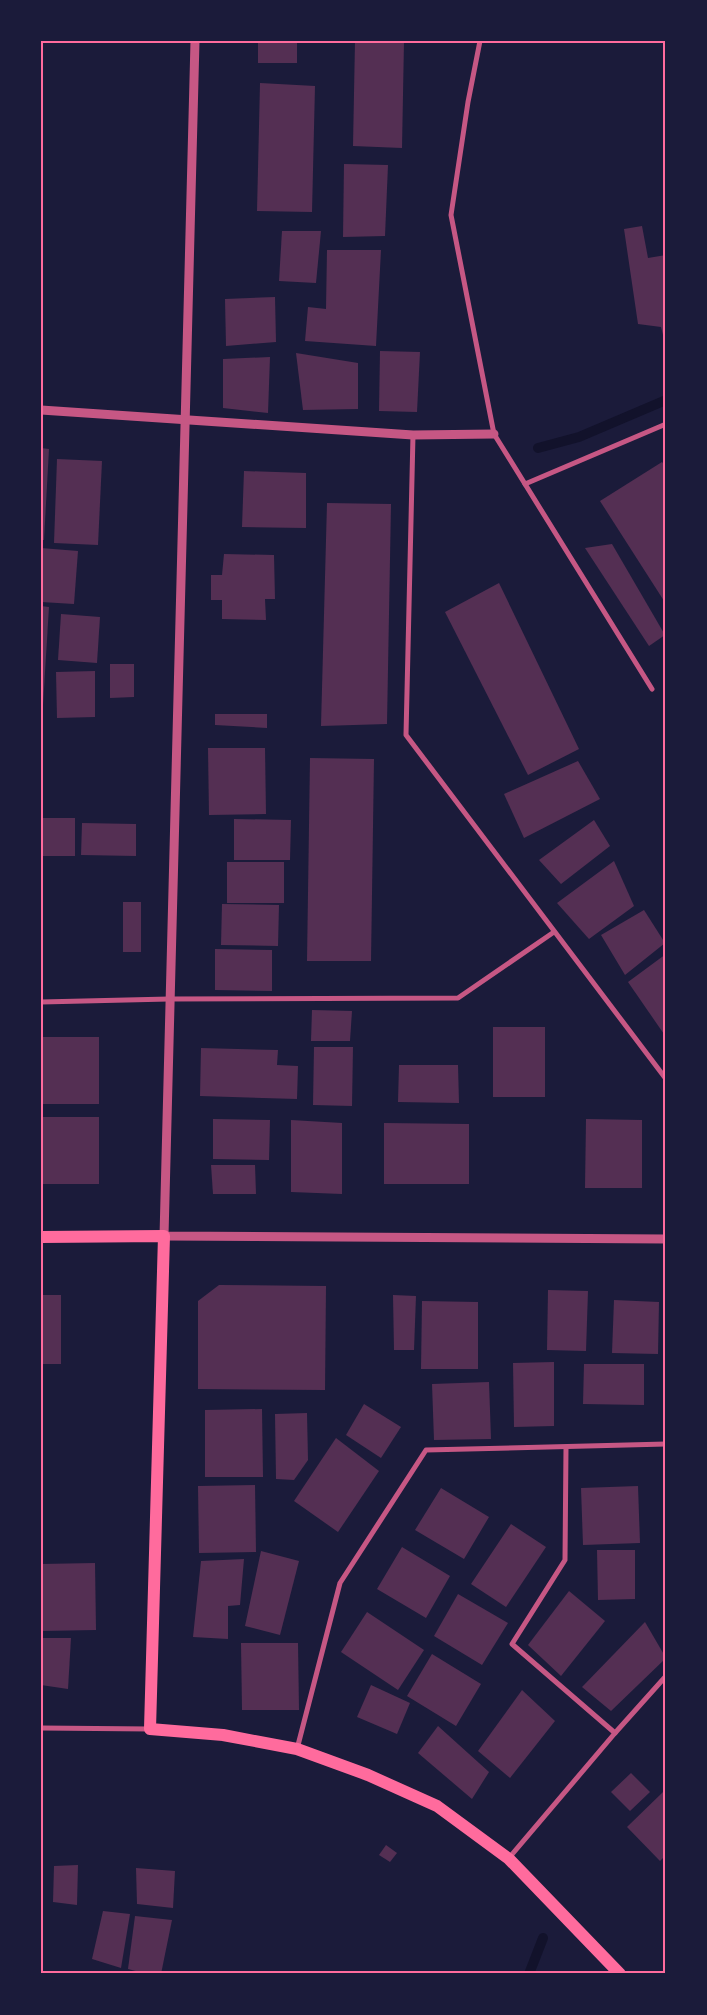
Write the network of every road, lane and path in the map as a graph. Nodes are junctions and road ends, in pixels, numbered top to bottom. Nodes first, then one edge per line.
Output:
1 (195, 41) edge
2 (480, 41) edge
3 (41, 410) edge
4 (186, 418) junction
5 (666, 424) edge
6 (494, 434) junction
7 (413, 435) junction
8 (525, 484) junction
9 (652, 689) dead end
10 (554, 932) junction
11 (169, 999) junction
12 (41, 1002) edge
13 (666, 1079) edge
14 (164, 1236) junction
15 (41, 1237) edge
16 (666, 1239) edge
17 (666, 1444) edge
18 (566, 1448) junction
19 (666, 1676) edge
20 (41, 1728) edge
21 (150, 1728) junction
22 (615, 1733) junction
23 (296, 1749) junction
24 (509, 1859) junction
25 (620, 1974) edge

1 - 4 street
2 - 6 street
3 - 4 street
4 - 7 street
4 - 11 street
5 - 8 street
6 - 7 street
6 - 8 street
7 - 10 street
8 - 9 street
10 - 11 street
10 - 13 street
11 - 12 street
11 - 14 street
14 - 15 main road
14 - 16 street
14 - 21 main road
17 - 18 street
18 - 22 street
18 - 23 street
19 - 22 street
20 - 21 street
21 - 23 main road
22 - 24 street
23 - 24 main road
24 - 25 main road

